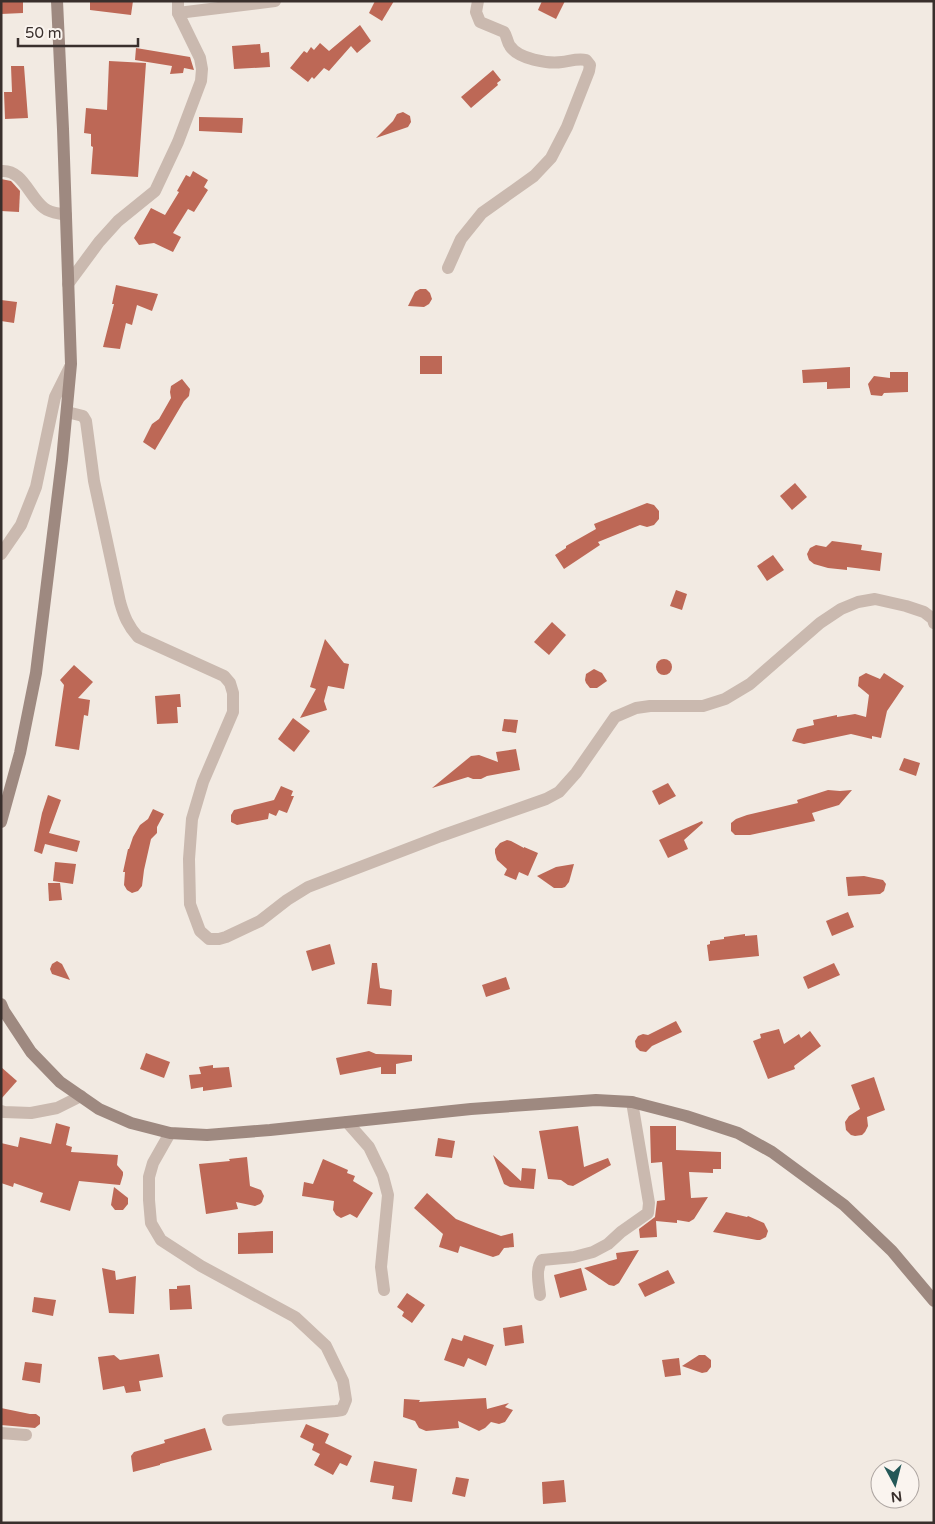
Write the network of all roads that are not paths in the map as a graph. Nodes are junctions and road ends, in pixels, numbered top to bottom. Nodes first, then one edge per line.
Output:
1 (57, 1) edge
2 (275, 1) edge
3 (478, 1) edge
4 (178, 7) edge
5 (1, 171) edge
6 (66, 215) junction
7 (448, 268) dead end
8 (68, 284) junction
9 (71, 364) junction
10 (67, 412) junction
11 (1, 554) edge
12 (934, 623) edge
13 (1, 822) edge
14 (1, 1004) edge
15 (81, 1096) junction
16 (632, 1102) junction
17 (1, 1111) edge
18 (347, 1122) junction
19 (170, 1133) junction
20 (384, 1290) dead end
21 (540, 1295) dead end
22 (934, 1301) edge
23 (228, 1420) dead end
24 (1, 1433) edge
25 (26, 1435) dead end

1 - 6 street
2 - 4 street
3 - 7 street
4 - 8 street
5 - 6 street
6 - 8 street
8 - 9 street
9 - 10 street
9 - 11 street
10 - 12 street
10 - 13 street
14 - 15 street
15 - 17 street
15 - 19 street
16 - 18 street
16 - 21 street
16 - 22 street
18 - 19 street
18 - 20 street
19 - 23 street
24 - 25 street

